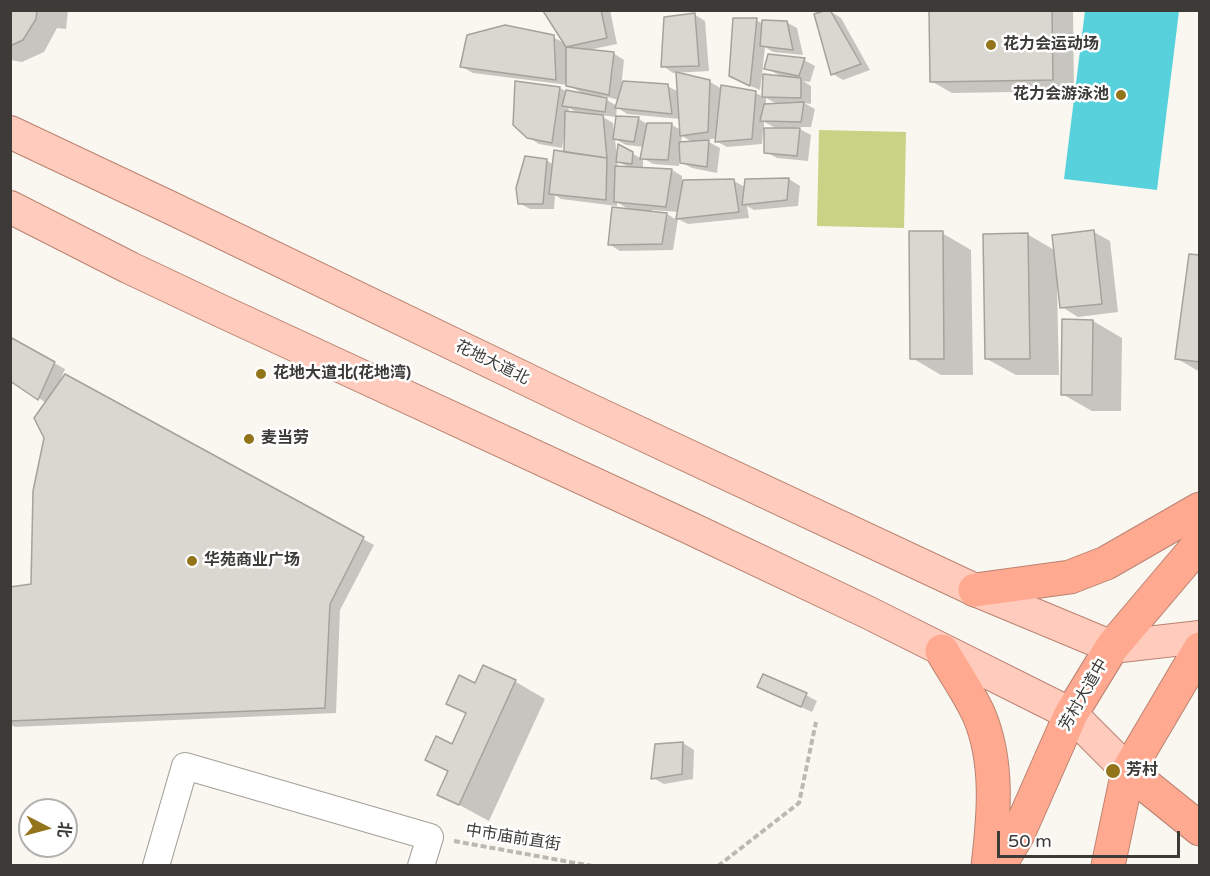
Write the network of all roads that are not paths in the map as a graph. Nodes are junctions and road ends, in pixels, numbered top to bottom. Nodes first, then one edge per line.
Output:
1 (10, 132) edge
2 (10, 207) edge
3 (1200, 509) edge
4 (1200, 543) edge
5 (975, 590) junction
6 (1200, 637) edge
7 (1112, 647) junction
8 (1200, 650) edge
9 (942, 651) junction
10 (1071, 714) junction
11 (1128, 771) junction
12 (1200, 829) edge
13 (156, 866) edge
14 (421, 866) edge
15 (988, 866) edge
16 (999, 866) edge
17 (1108, 866) edge

1 - 5 main road, 花地大道北
2 - 9 main road
3 - 5 highway
4 - 7 highway, 芳村大道中
5 - 7 main road, 花地大道北
6 - 7 main road
7 - 10 highway, 芳村大道中
8 - 11 highway
9 - 10 main road
9 - 15 highway
10 - 11 main road
10 - 16 highway, 芳村大道中
11 - 12 highway
11 - 17 highway
13 - 14 lane

